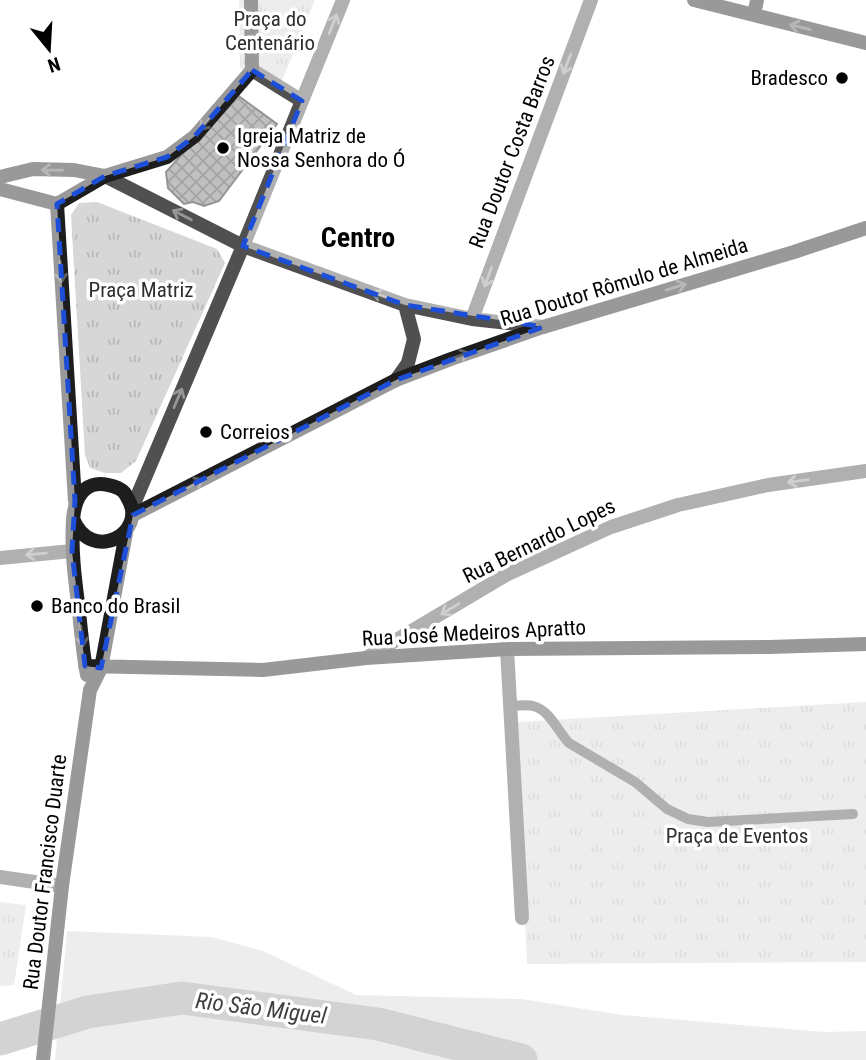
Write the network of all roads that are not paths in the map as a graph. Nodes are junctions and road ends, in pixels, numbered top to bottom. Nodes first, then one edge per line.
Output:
1 (251, 0) edge
2 (343, 0) edge
3 (591, 0) edge
4 (694, 0) edge
5 (757, 0) edge
6 (754, 15) junction
7 (866, 43) edge
8 (252, 70) junction
9 (302, 102) junction
10 (105, 176) junction
11 (0, 177) edge
12 (0, 189) edge
13 (57, 204) junction
14 (866, 228) edge
15 (243, 246) junction
16 (405, 305) junction
17 (472, 319) junction
18 (543, 327) junction
19 (396, 380) junction
20 (866, 471) edge
21 (75, 501) junction
22 (133, 511) junction
23 (74, 519) junction
24 (126, 533) junction
25 (72, 551) junction
26 (0, 558) edge
27 (866, 644) edge
28 (506, 649) junction
29 (366, 658) junction
30 (85, 666) junction
31 (101, 668) junction
32 (90, 690) junction
33 (510, 706) junction
34 (853, 814) dead end
35 (0, 877) edge
36 (62, 886) junction
37 (522, 918) dead end
38 (43, 1060) edge

1 - 8 main road
9 -> 2 street
3 -> 17 street, Rua Doutor Costa Barros
4 - 6 main road
5 - 6 main road
7 -> 6 main road
8 - 9 street
8 -> 10 main road
9 - 15 street
10 -> 11 main road
10 - 13 main road
15 -> 10 street
12 - 13 main road
13 -> 21 main road
18 -> 14 main road, Rua Doutor Rômulo de Almeida
16 -> 15 street
22 -> 15 street
16 - 17 street
16 - 19 street
17 - 18 street
19 -> 18 main road, Rua Doutor Rômulo de Almeida
22 -> 19 main road, Rua Doutor Rômulo de Almeida
20 -> 29 street, Rua Bernardo Lopes
21 - 22 main road
21 - 23 main road
22 - 24 main road
23 - 24 main road
23 - 25 main road, Rua Doutor Francisco Duarte
24 - 31 main road, Rua Doutor Francisco Duarte
25 -> 26 street
25 -> 30 main road, Rua Doutor Francisco Duarte
27 - 28 main road, Rua José Medeiros Apratto
28 - 29 main road, Rua José Medeiros Apratto
28 - 33 street
29 - 31 main road, Rua José Medeiros Apratto
30 - 31 main road, Rua José Medeiros Apratto
30 - 32 main road, Rua Doutor Francisco Duarte
31 - 32 main road, Rua Doutor Francisco Duarte
32 - 36 main road, Rua Doutor Francisco Duarte
33 - 34 lane
33 - 37 street
35 - 36 street
36 - 38 main road, Rua Doutor Francisco Duarte

